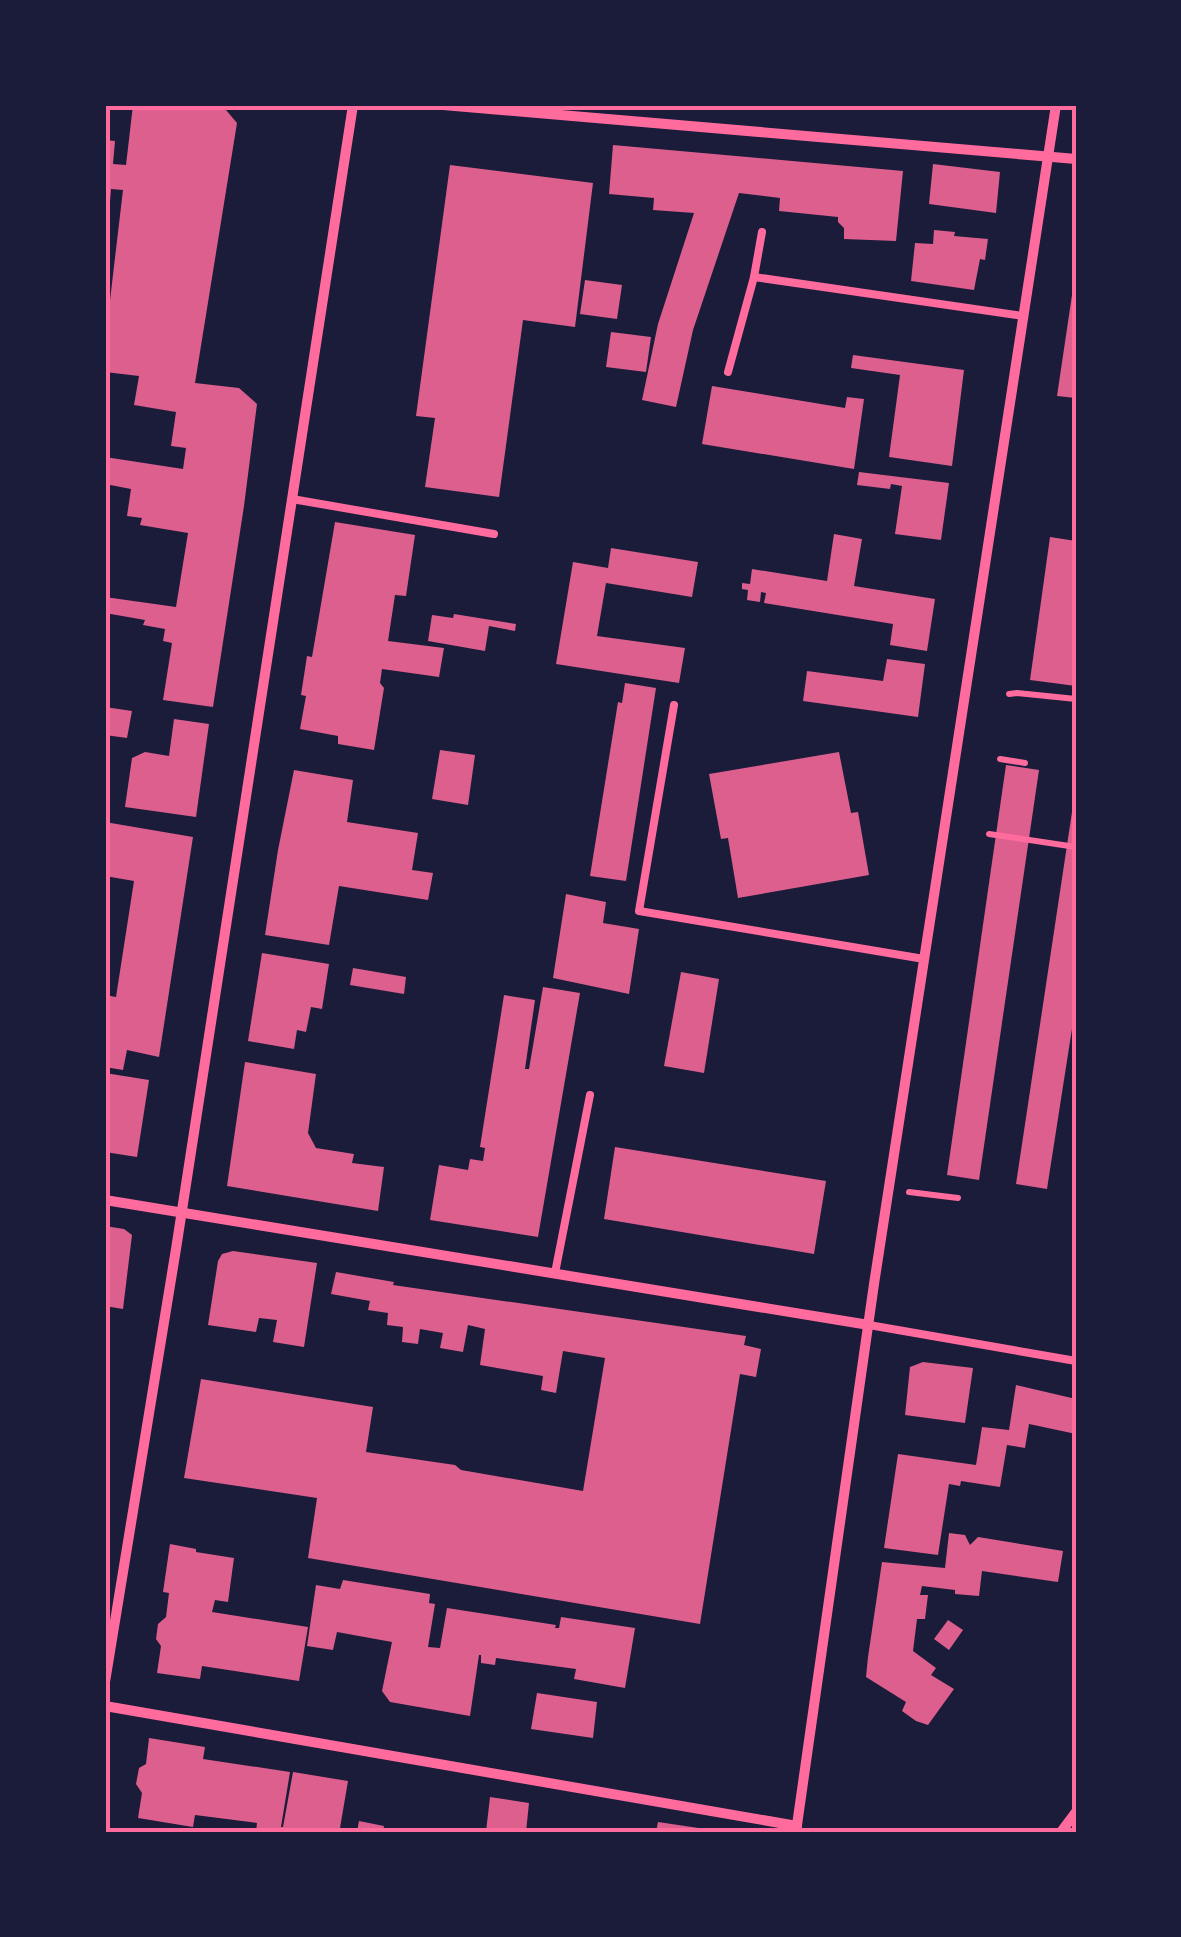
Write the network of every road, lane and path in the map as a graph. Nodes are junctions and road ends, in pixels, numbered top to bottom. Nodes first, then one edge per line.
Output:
1 (353, 105) edge
2 (443, 105) edge
3 (1056, 105) edge
4 (1048, 157) junction
5 (1076, 159) edge
6 (762, 232) dead end
7 (754, 277) junction
8 (1023, 316) junction
9 (728, 372) dead end
10 (292, 498) junction
11 (494, 534) dead end
12 (1009, 694) dead end
13 (1076, 699) edge
14 (674, 706) dead end
15 (1000, 759) dead end
16 (1024, 763) dead end
17 (989, 834) dead end
18 (1076, 847) edge
19 (924, 959) junction
20 (590, 1095) dead end
21 (890, 1183) junction
22 (958, 1198) dead end
23 (105, 1200) edge
24 (182, 1213) junction
25 (555, 1272) junction
26 (869, 1324) junction
27 (1076, 1361) edge
28 (105, 1682) edge
29 (105, 1706) edge
30 (1076, 1812) edge
31 (797, 1829) edge
32 (1061, 1832) edge

1 - 10 street
2 - 4 street
3 - 4 street
4 - 5 street
4 - 8 street
6 - 7 lane
7 - 8 lane
7 - 9 lane
8 - 19 street
10 - 11 lane
10 - 24 street
12 - 13 path
14 - 19 lane
15 - 16 path
17 - 18 path
19 - 21 street
20 - 25 lane
21 - 22 path
21 - 26 street
23 - 24 street
24 - 25 street
24 - 28 street
25 - 26 street
26 - 27 lane
26 - 31 street
29 - 31 street
30 - 32 street

